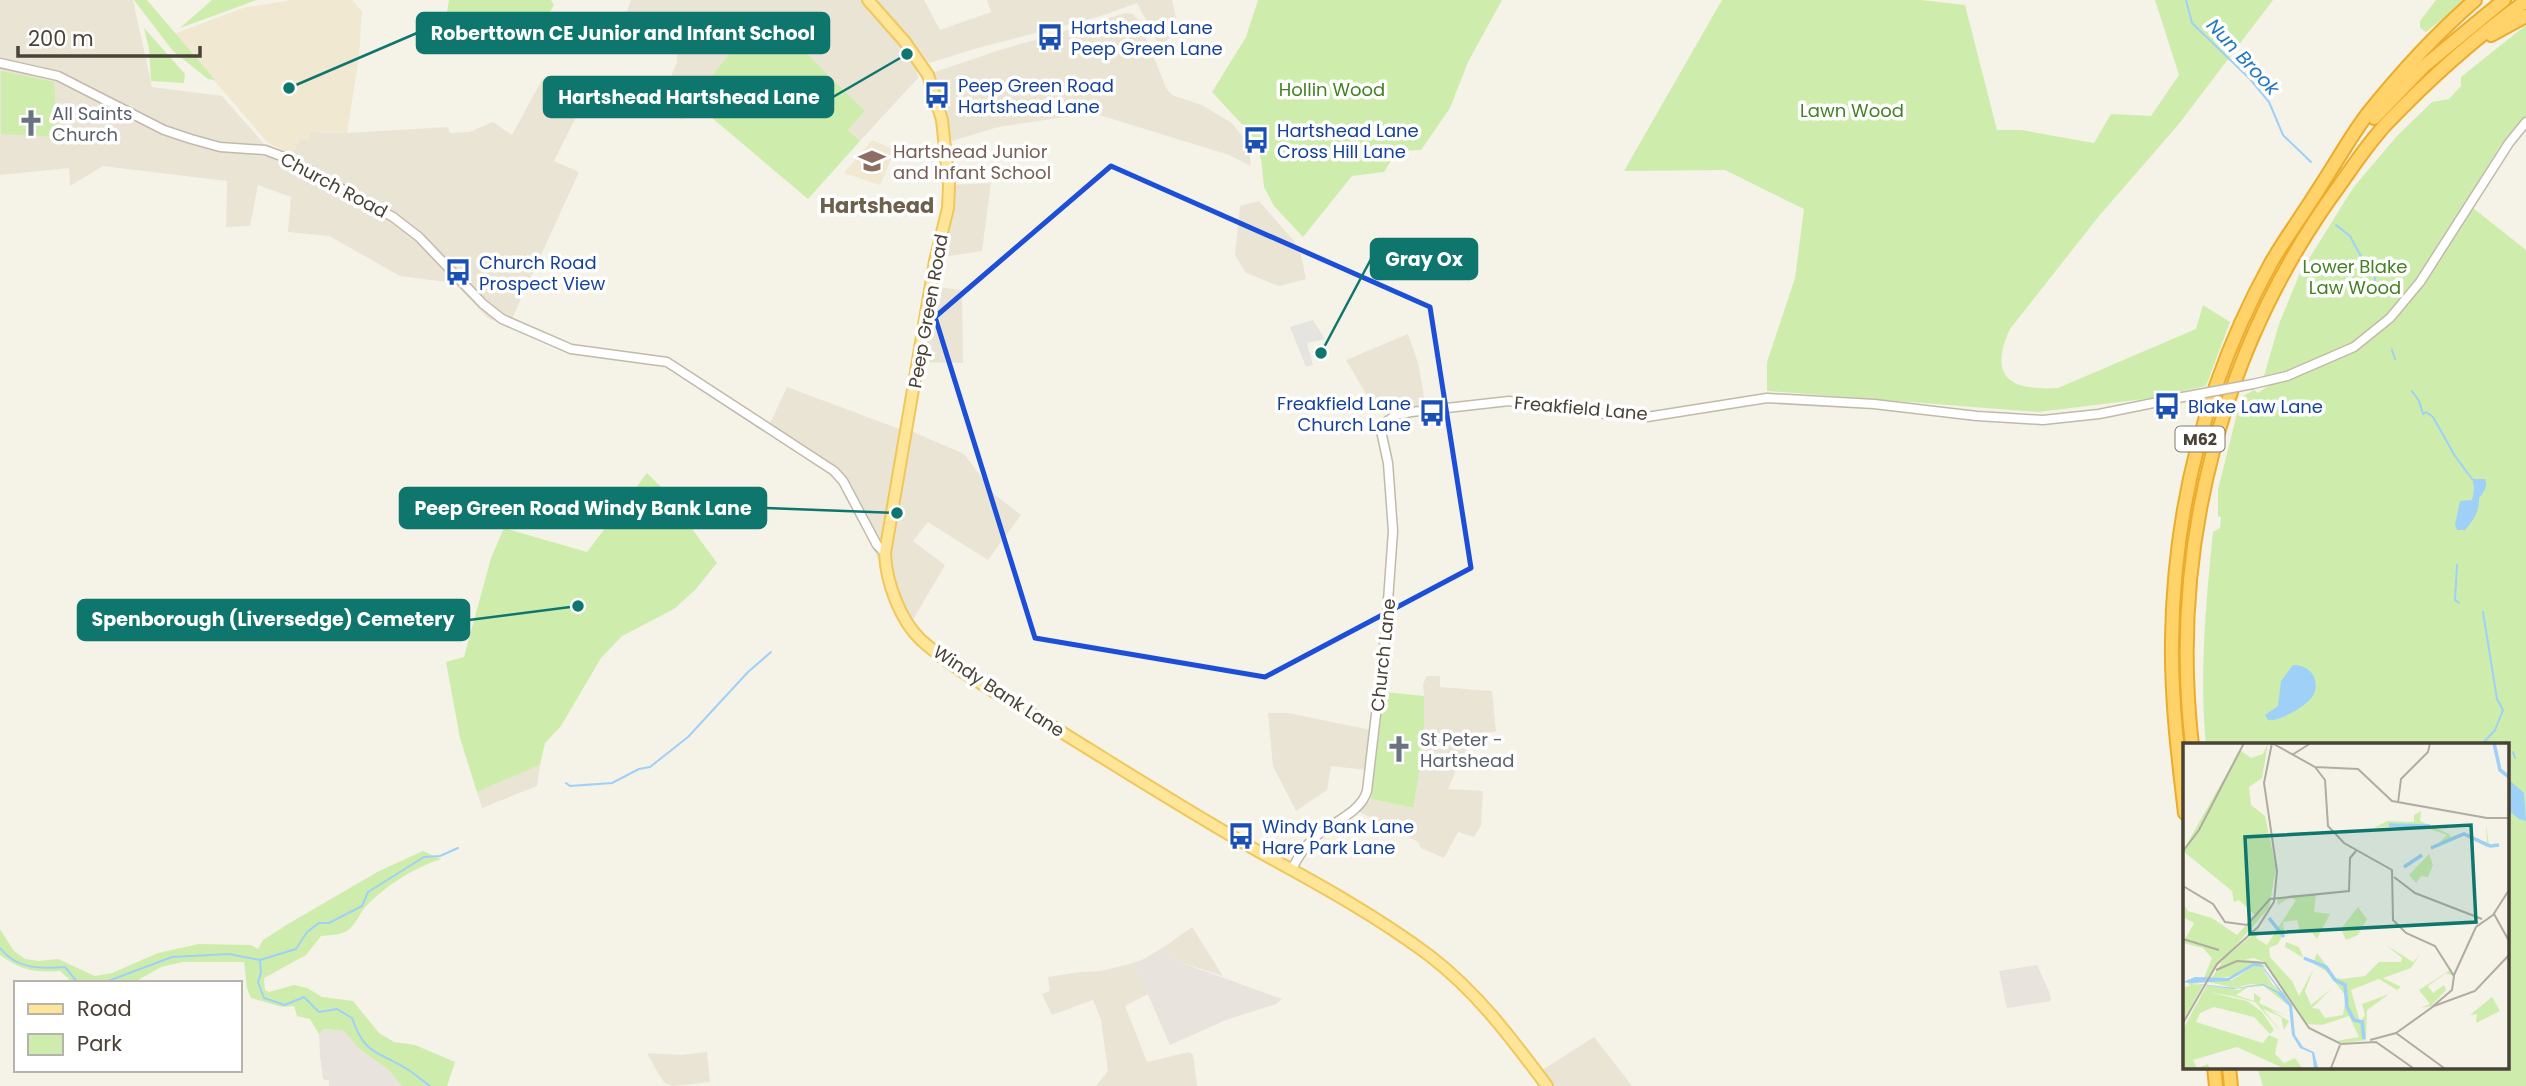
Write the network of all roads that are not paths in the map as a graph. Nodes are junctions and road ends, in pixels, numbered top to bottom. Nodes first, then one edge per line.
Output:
1 (869, 0) edge
2 (2474, 0) edge
3 (2504, 0) edge
4 (2526, 1) edge
5 (2526, 16) edge
6 (2475, 43) junction
7 (0, 63) edge
8 (2526, 122) edge
9 (2318, 190) junction
10 (483, 304) joint
11 (1396, 415) joint
12 (885, 554) junction
13 (2192, 743) edge
14 (2183, 796) edge
15 (1292, 869) junction
16 (2229, 1068) edge
17 (1547, 1086) edge
18 (2231, 1086) edge

1 - 12 main road, Peep Green Road
2 - 9 highway
3 - 9 highway, M62
4 - 6 highway, M62
5 - 6 highway
6 - 13 highway, M62
7 - 10 street, Church Road
8 - 11 street, Freakfield Lane, bridge
9 - 14 highway, M62
10 - 12 street, Windy Bank Lane
11 - 15 street, Church Lane
12 - 15 main road, Windy Bank Lane
15 - 17 main road, Windy Bank Lane
16 - 18 highway

